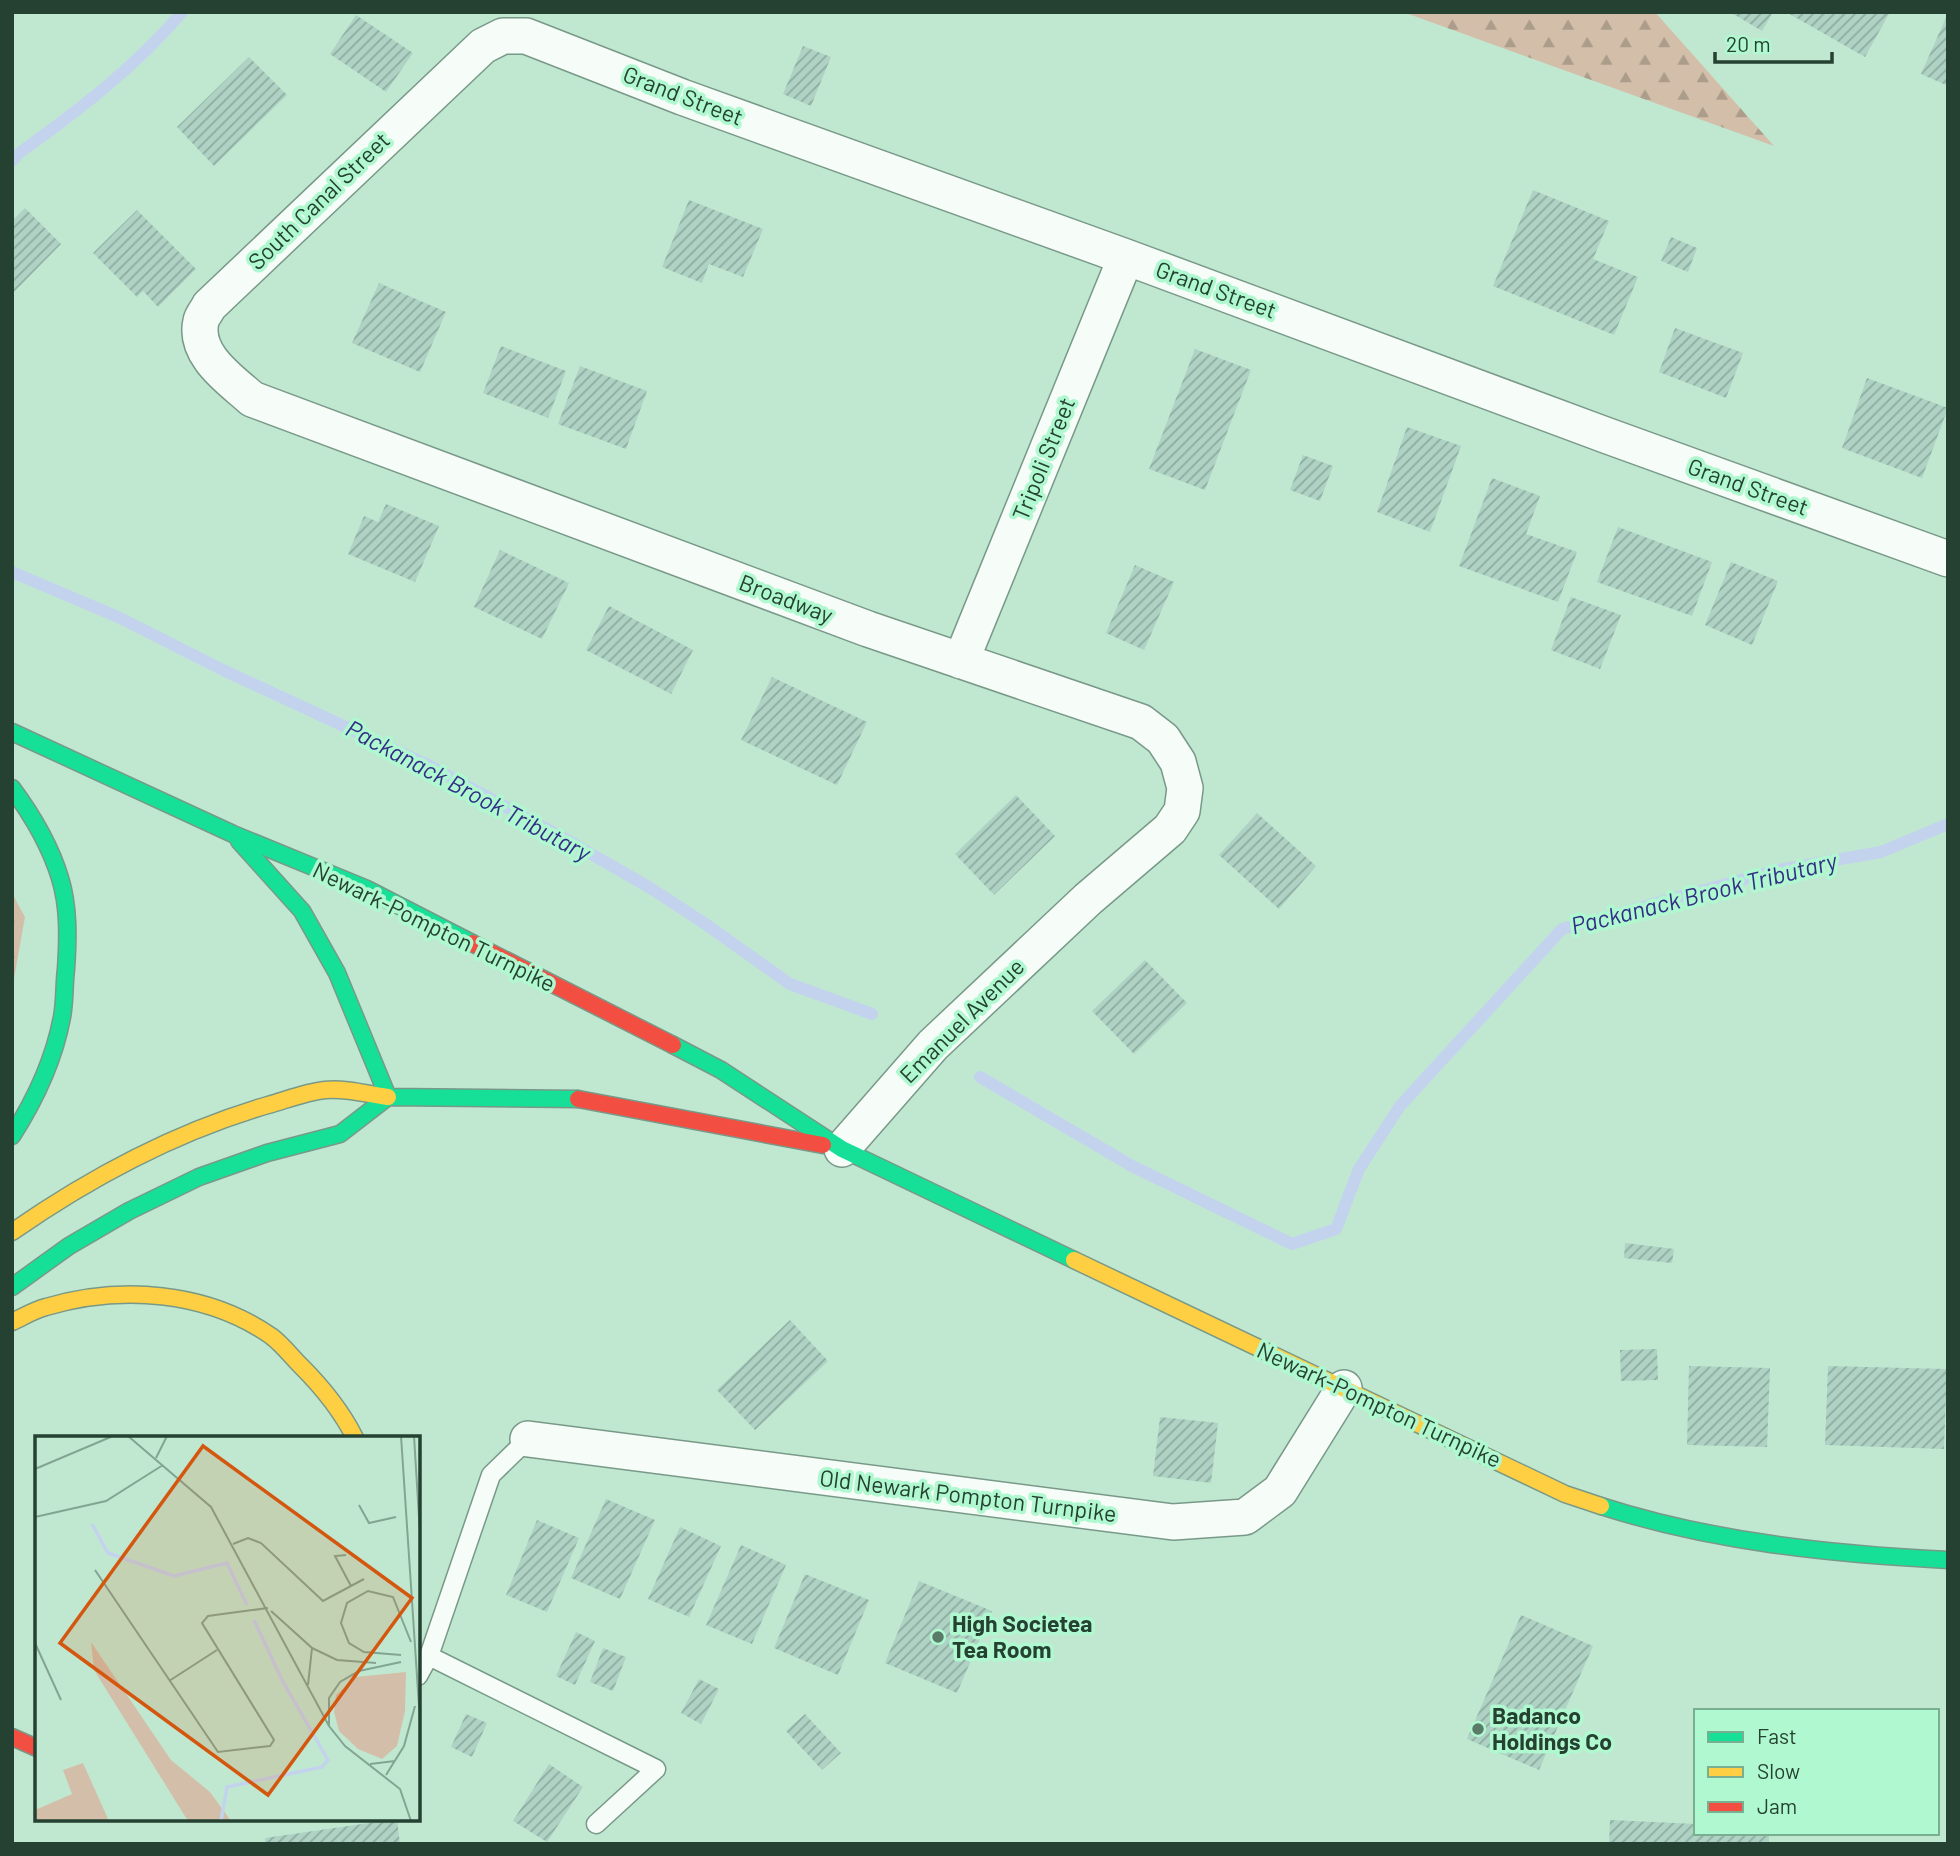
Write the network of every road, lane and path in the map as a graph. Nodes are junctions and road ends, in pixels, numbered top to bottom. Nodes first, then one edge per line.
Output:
1 (483, 46) joint
2 (1126, 257) junction
3 (222, 371) joint
4 (1948, 559) edge
5 (961, 661) junction
6 (12, 732) edge
7 (12, 788) edge
8 (233, 834) junction
9 (1088, 899) joint
10 (388, 1097) junction
11 (12, 1136) edge
12 (842, 1149) junction
13 (12, 1232) edge
14 (12, 1287) edge
15 (12, 1322) edge
16 (1344, 1388) junction
17 (354, 1436) edge
18 (528, 1438) joint
19 (1948, 1560) edge
20 (429, 1656) junction
21 (420, 1672) edge
22 (12, 1737) edge
23 (35, 1747) edge
24 (596, 1824) dead end

1 - 2 street, Grand Street
1 - 3 street, South Canal Street
2 - 4 street, Grand Street
2 - 5 street, Tripoli Street
3 - 5 street, Broadway
5 - 9 street, Broadway
6 - 8 main road, Newark-Pompton Turnpike
7 - 11 main road
8 - 10 main road
8 - 12 main road, Newark-Pompton Turnpike
9 - 12 street, Emanuel Avenue
10 - 12 main road, Newark-Pompton Turnpike
10 - 13 main road, Newark-Pompton Turnpike
10 - 14 main road
12 - 16 main road, Newark-Pompton Turnpike
15 - 17 main road
16 - 18 street, Old Newark Pompton Turnpike
16 - 19 main road, Newark-Pompton Turnpike
18 - 20 lane
20 - 21 lane
20 - 24 lane
22 - 23 main road

